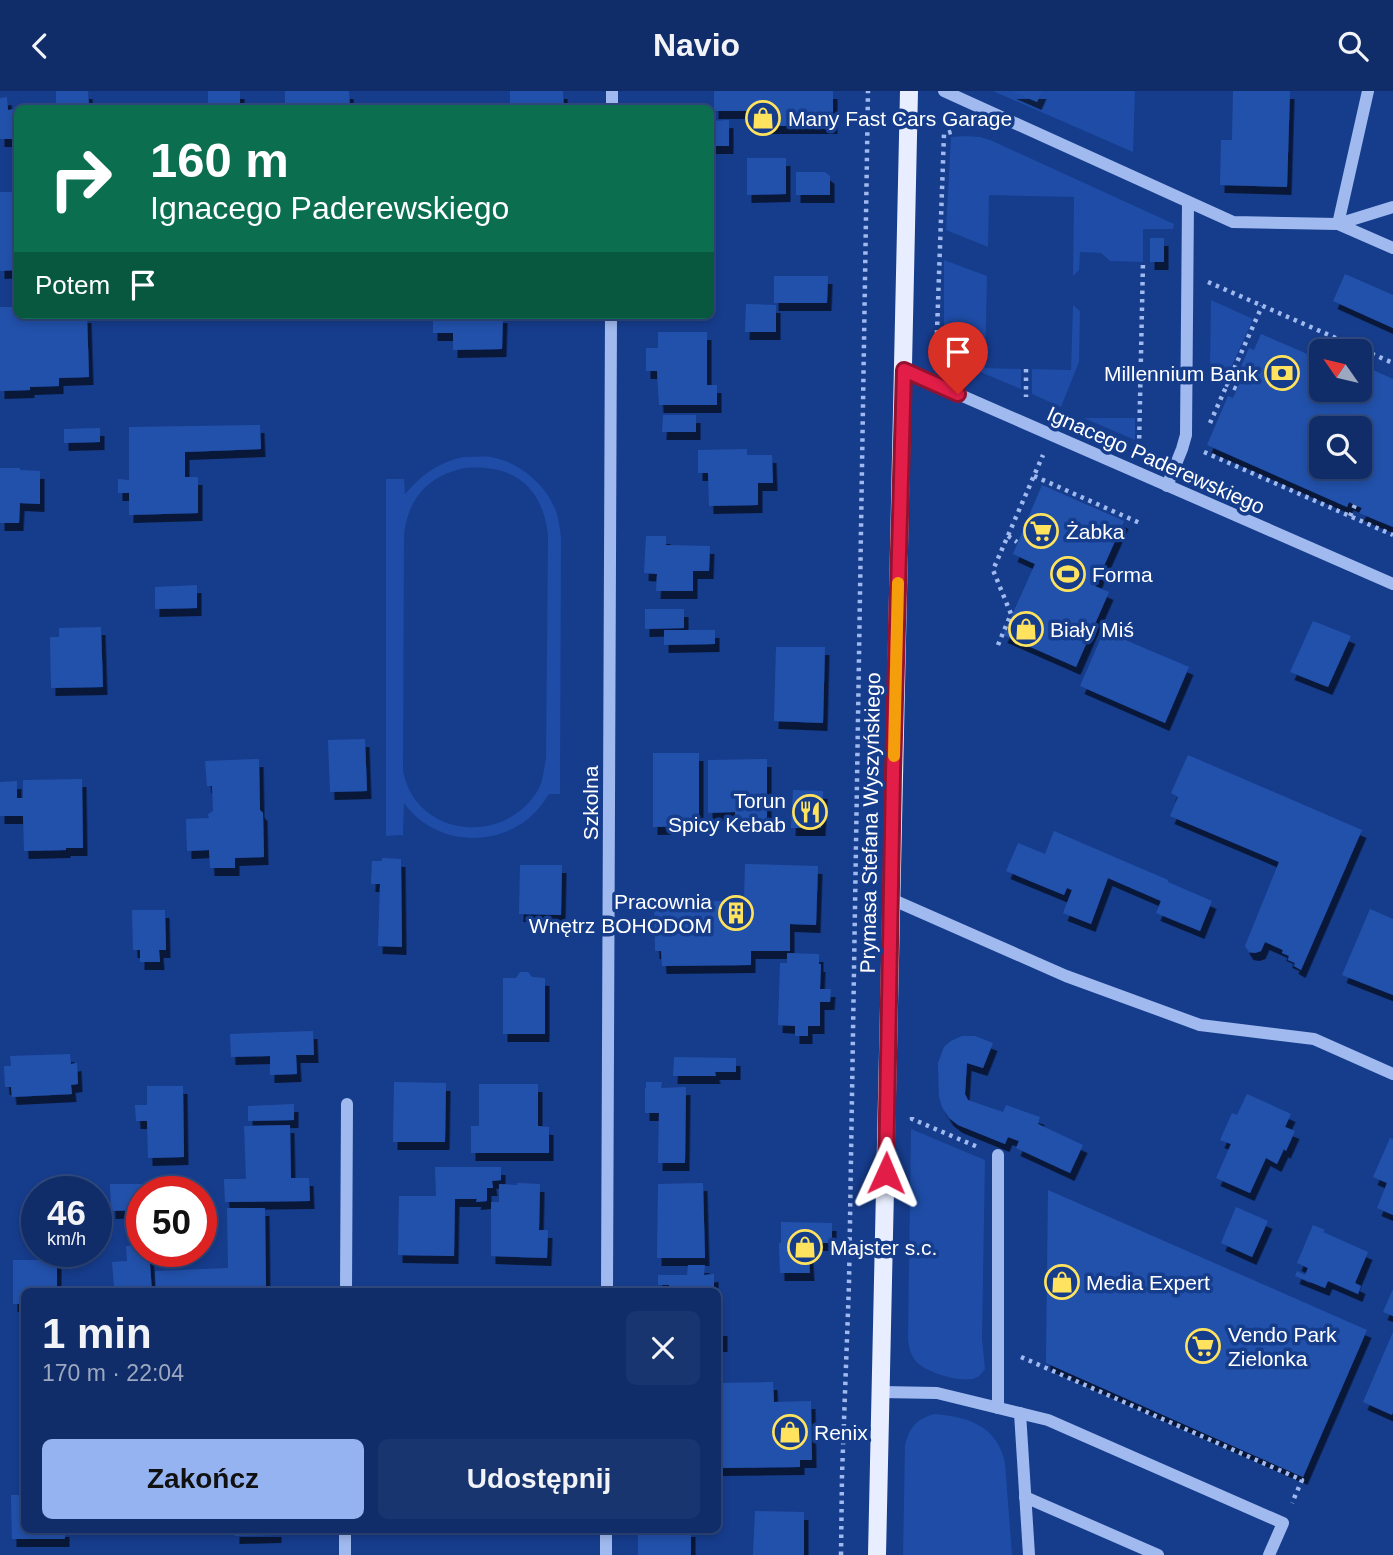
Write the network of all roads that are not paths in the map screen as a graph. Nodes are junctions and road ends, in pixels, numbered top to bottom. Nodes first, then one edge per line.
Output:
1 (909, 91) edge
2 (944, 91) edge
3 (1368, 91) edge
4 (1188, 202) junction
5 (1393, 207) edge
6 (1338, 224) junction
7 (1393, 248) edge
8 (611, 319) edge
9 (904, 370) junction
10 (1167, 486) junction
11 (1393, 584) edge
12 (891, 899) junction
13 (1393, 1074) edge
14 (346, 1104) dead end
15 (998, 1156) road end
16 (346, 1288) edge
17 (607, 1288) edge
18 (881, 1392) junction
19 (998, 1408) junction
20 (1020, 1413) junction
21 (1025, 1497) junction
22 (345, 1533) edge
23 (606, 1533) edge
24 (345, 1555) edge
25 (606, 1555) edge
26 (877, 1555) edge
27 (1029, 1555) edge
28 (1158, 1555) edge
29 (1269, 1555) edge

1 - 9 main road, Prymasa Stefana Wyszyńskiego
2 - 4 street
3 - 6 street
4 - 6 street
4 - 10 street
5 - 6 street
6 - 7 street
8 - 17 street, Szkolna
9 - 10 street, Ignacego Paderewskiego
9 - 12 main road, Prymasa Stefana Wyszyńskiego
10 - 11 street, Ignacego Paderewskiego
12 - 13 street
12 - 18 main road, Prymasa Stefana Wyszyńskiego
14 - 16 street
15 - 19 street
18 - 19 street
18 - 26 main road, Prymasa Stefana Wyszyńskiego
19 - 20 street
20 - 21 street
20 - 29 street
21 - 27 street
21 - 28 street
22 - 24 street
23 - 25 street

